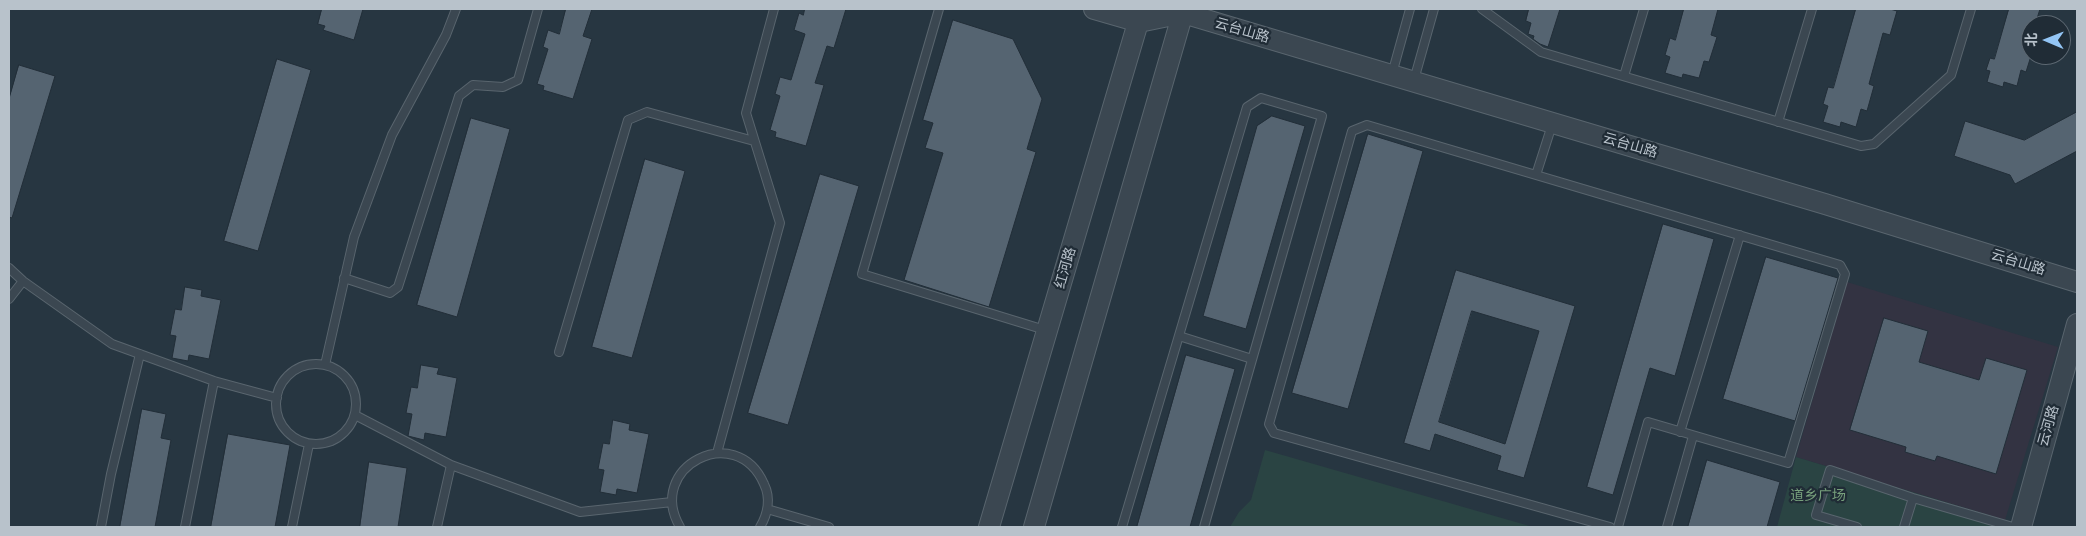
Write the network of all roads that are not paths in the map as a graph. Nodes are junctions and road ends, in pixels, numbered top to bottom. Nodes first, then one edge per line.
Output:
1 (456, 9) edge
2 (538, 9) edge
3 (772, 9) edge
4 (939, 9) edge
5 (1094, 9) edge
6 (1410, 9) edge
7 (1434, 9) edge
8 (1644, 9) edge
9 (1812, 9) edge
10 (1971, 9) edge
11 (1181, 10) edge
12 (1485, 10) edge
13 (1140, 15) edge
14 (1392, 75) junction
15 (1624, 76) junction
16 (1414, 82) junction
17 (1778, 122) junction
18 (1552, 123) junction
19 (754, 141) junction
20 (1536, 175) junction
21 (1740, 235) junction
22 (9, 268) edge
23 (344, 278) junction
24 (23, 281) junction
25 (2077, 282) edge
26 (9, 299) edge
27 (2077, 324) edge
28 (1047, 331) junction
29 (1179, 336) junction
30 (559, 352) dead end
31 (140, 354) junction
32 (1252, 359) junction
33 (325, 365) junction
34 (214, 381) junction
35 (277, 398) junction
36 (355, 415) junction
37 (1680, 432) junction
38 (1694, 436) junction
39 (309, 444) junction
40 (717, 453) junction
41 (451, 465) junction
42 (1913, 498) junction
43 (672, 502) junction
44 (767, 509) junction
45 (102, 527) edge
46 (185, 527) edge
47 (292, 527) edge
48 (437, 527) edge
49 (680, 527) edge
50 (760, 527) edge
51 (829, 527) edge
52 (989, 527) edge
53 (1034, 527) edge
54 (1122, 527) edge
55 (1204, 527) edge
56 (1610, 527) edge
57 (1618, 527) edge
58 (1667, 527) edge
59 (1857, 527) edge
60 (1904, 527) edge
61 (2013, 527) edge
62 (2021, 527) edge

1 - 23 lane
2 - 23 lane
3 - 19 lane
4 - 28 lane
5 - 13 street, 云台山路
6 - 14 lane
7 - 16 lane
8 - 15 lane
9 - 17 lane
10 - 17 lane
11 - 13 street, 云台山路
11 - 14 street, 云台山路
11 - 53 street
12 - 15 lane
13 - 28 street, 红河路
14 - 16 street, 云台山路
15 - 17 lane
16 - 18 street, 云台山路
18 - 20 lane
18 - 25 street, 云台山路
19 - 30 lane
19 - 40 lane
20 - 21 lane
20 - 56 lane
21 - 37 lane
21 - 38 lane
22 - 24 lane
23 - 33 lane
24 - 26 lane
24 - 31 lane
27 - 62 street, 云河路
28 - 52 street, 红河路
29 - 32 lane
29 - 32 lane
29 - 54 lane
31 - 34 lane
31 - 45 lane
32 - 55 lane
33 - 35 lane
33 - 36 lane
34 - 35 lane
34 - 46 lane
35 - 39 lane
36 - 39 lane
36 - 41 lane
37 - 38 lane
37 - 57 lane
38 - 58 lane
39 - 47 lane
40 - 43 lane
40 - 44 lane
41 - 43 lane
41 - 48 lane
42 - 59 lane
42 - 60 lane
42 - 61 lane
43 - 49 lane
44 - 50 lane
44 - 51 lane

